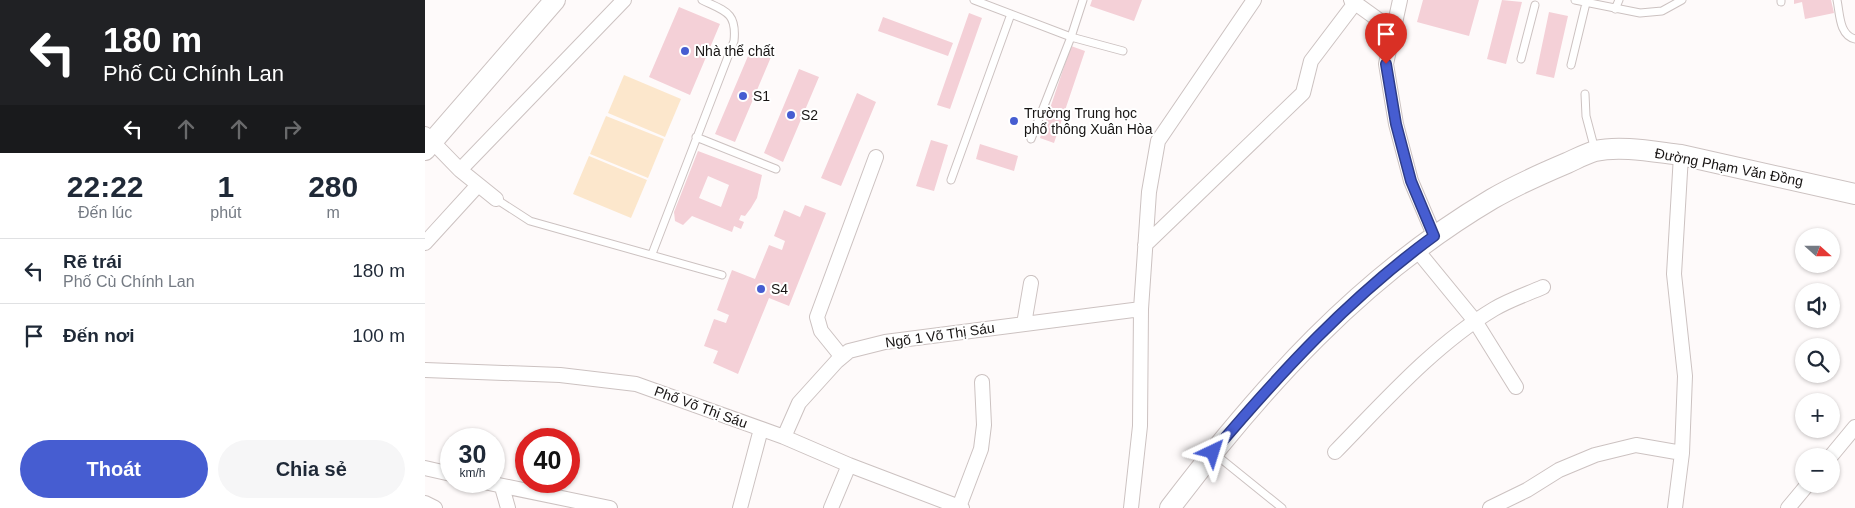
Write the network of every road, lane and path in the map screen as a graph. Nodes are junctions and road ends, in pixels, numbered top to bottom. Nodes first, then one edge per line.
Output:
1 (624, 0) edge
2 (702, 0) edge
3 (974, 0) edge
4 (1083, 0) edge
5 (1254, 0) edge
6 (1399, 0) edge
7 (1575, 0) edge
8 (1619, 0) edge
9 (1682, 0) edge
10 (1837, 0) edge
11 (550, 2) edge
12 (1353, 2) edge
13 (1586, 2) junction
14 (1535, 5) dead end
15 (1615, 9) junction
16 (1011, 14) junction
17 (1394, 31) junction
18 (1071, 37) junction
19 (1855, 39) edge
20 (1123, 51) dead end
21 (1521, 59) dead end
22 (1571, 66) dead end
23 (1585, 94) dead end
24 (696, 137) junction
25 (1031, 139) dead end
26 (427, 141) edge
27 (1595, 151) junction
28 (1681, 155) junction
29 (876, 158) dead end
30 (460, 170) junction
31 (776, 170) dead end
32 (951, 180) dead end
33 (478, 185) junction
34 (1855, 194) edge
35 (496, 199) joint
36 (1431, 228) junction
37 (425, 243) edge
38 (1145, 246) junction
39 (1416, 248) junction
40 (651, 254) junction
41 (722, 275) dead end
42 (1031, 283) dead end
43 (1543, 287) dead end
44 (1141, 308) junction
45 (1475, 322) junction
46 (1024, 324) junction
47 (842, 356) junction
48 (425, 370) edge
49 (982, 382) dead end
50 (1516, 386) dead end
51 (1855, 427) edge
52 (761, 429) junction
53 (784, 438) junction
54 (1838, 448) edge
55 (1213, 452) junction
56 (1335, 452) dead end
57 (1682, 453) junction
58 (849, 465) junction
59 (425, 468) edge
60 (440, 471) edge
61 (505, 488) edge
62 (503, 493) edge
63 (1800, 493) edge
64 (425, 503) edge
65 (961, 507) edge
66 (435, 508) edge
67 (507, 508) edge
68 (610, 508) edge
69 (740, 508) edge
70 (831, 508) edge
71 (1131, 508) edge
72 (1170, 508) edge
73 (1282, 508) edge
74 (1490, 508) edge
75 (1675, 508) edge
76 (1788, 508) edge

1 - 30 street
2 - 24 lane
3 - 16 lane
4 - 18 lane
5 - 38 street
6 - 17 street
7 - 13 lane
8 - 15 lane
9 - 15 lane
10 - 19 lane
11 - 26 street
12 - 17 street
12 - 38 street
13 - 15 lane
13 - 22 lane
14 - 21 lane
16 - 18 lane
16 - 32 lane
17 - 36 street
18 - 20 lane
18 - 25 lane
23 - 27 lane
24 - 31 lane
24 - 40 lane
26 - 30 street
27 - 28 street, Đường Phạm Văn Đồng
27 - 36 street, Đường Phạm Văn Đồng
28 - 34 street, Đường Phạm Văn Đồng
28 - 57 street
29 - 47 street
30 - 33 street
33 - 35 street
33 - 37 street
35 - 40 lane
36 - 39 street, Đường Phạm Văn Đồng
38 - 44 street
39 - 45 street
39 - 55 street, Đường Phạm Văn Đồng
40 - 41 lane
42 - 46 street
43 - 45 street
44 - 46 street, Ngõ 1 Võ Thị Sáu
44 - 71 street
45 - 50 street
45 - 56 street
46 - 47 street, Ngõ 1 Võ Thị Sáu
47 - 53 street, Ngõ 1 Võ Thị Sáu
48 - 52 street, Phố Võ Thị Sáu
49 - 65 street
51 - 54 street
52 - 53 street, Phố Võ Thị Sáu
52 - 69 street
53 - 58 street, Phố Võ Thị Sáu
55 - 72 street, Đường Phạm Văn Đồng
55 - 73 lane
57 - 74 street
57 - 75 street
58 - 65 street, Phố Võ Thị Sáu
58 - 70 street
59 - 60 street
61 - 68 street
62 - 67 street
63 - 76 street
64 - 66 street

